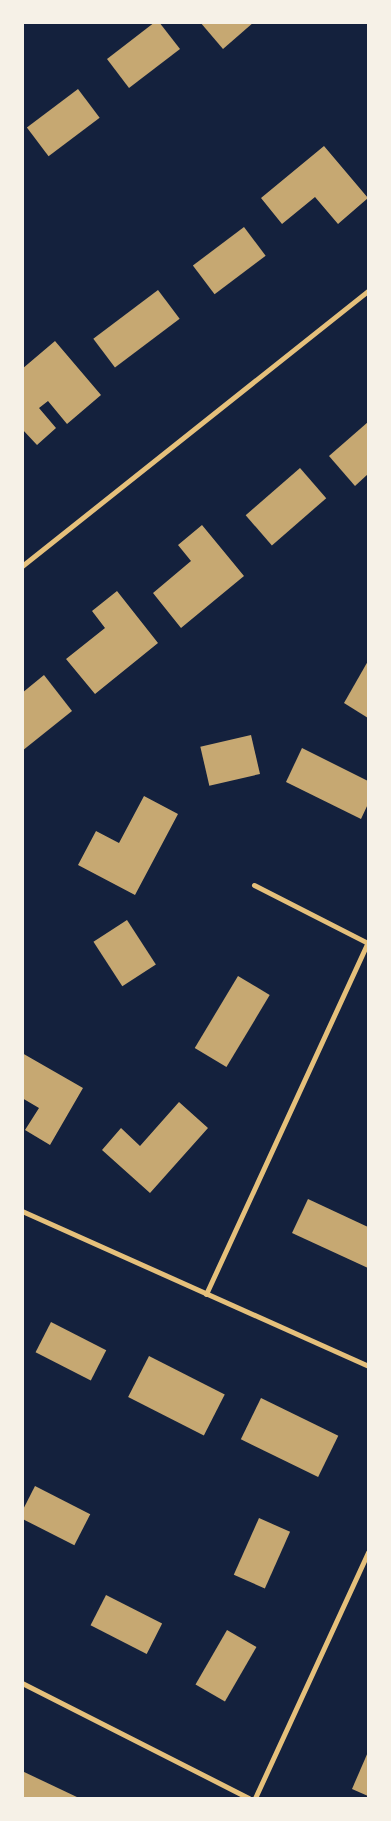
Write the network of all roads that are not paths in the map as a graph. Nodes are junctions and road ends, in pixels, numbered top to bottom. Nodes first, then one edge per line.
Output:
1 (368, 291) edge
2 (22, 566) edge
3 (254, 885) dead end
4 (368, 942) edge
5 (22, 1211) edge
6 (206, 1294) junction
7 (368, 1366) edge
8 (368, 1552) edge
9 (22, 1683) edge
10 (249, 1798) edge
11 (255, 1798) edge

1 - 2 street
3 - 4 street
4 - 6 street
5 - 6 street
6 - 7 street
8 - 11 street
9 - 10 street

